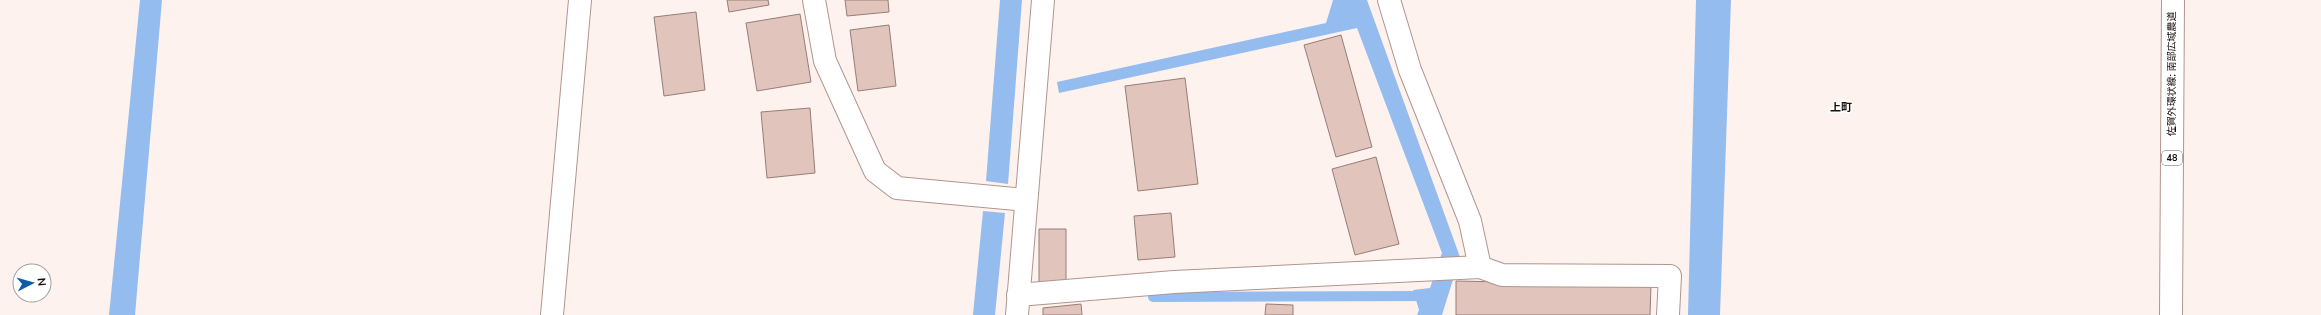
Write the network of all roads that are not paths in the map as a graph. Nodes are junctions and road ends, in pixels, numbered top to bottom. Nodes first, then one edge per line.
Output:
1 (580, 0) edge
2 (814, 0) edge
3 (1043, 0) edge
4 (1389, 0) edge
5 (2173, 0) edge
6 (1026, 200) junction
7 (1480, 267) junction
8 (1017, 305) edge
9 (552, 315) edge
10 (1668, 315) edge
11 (2171, 315) edge

1 - 9 street
2 - 6 street
3 - 6 street
4 - 7 street
5 - 11 street, 佐賀外環状線; 南部広域農道 / 48
6 - 8 street
7 - 8 street
7 - 10 street

